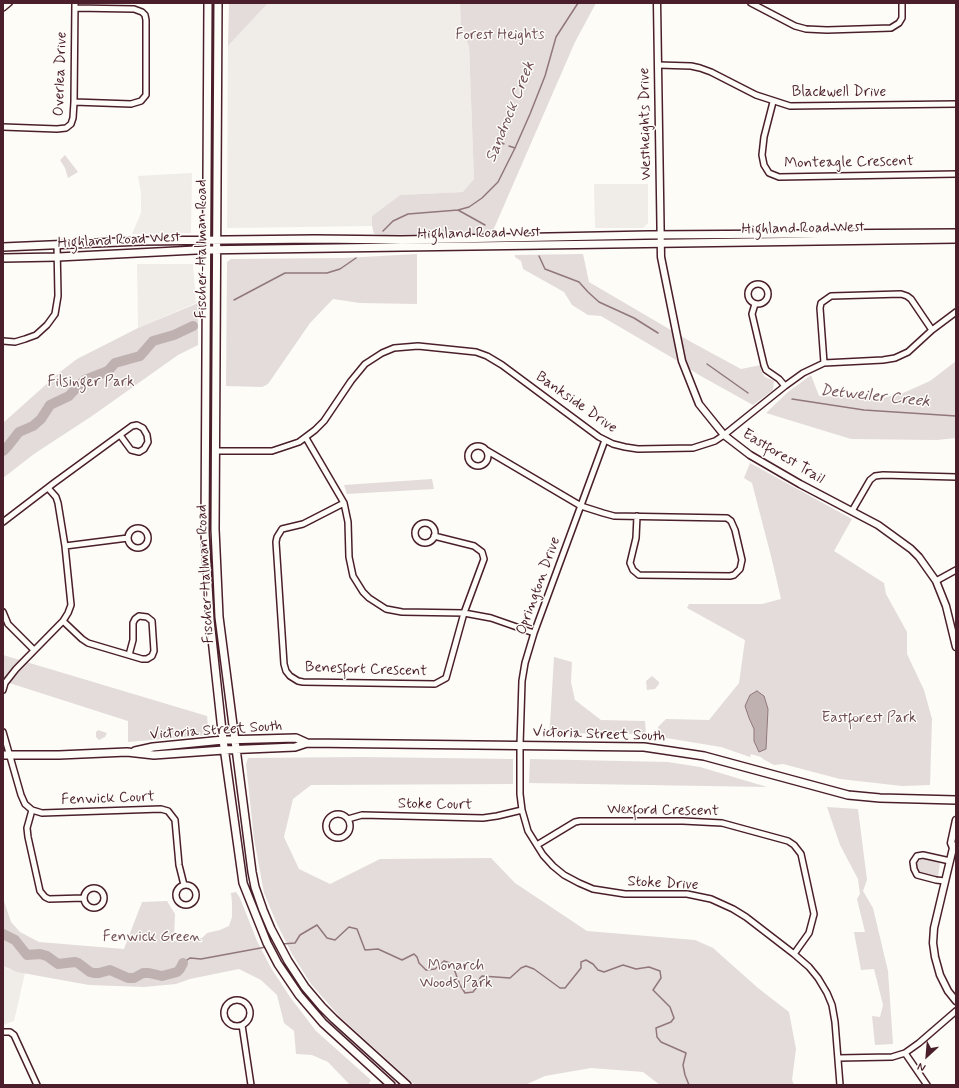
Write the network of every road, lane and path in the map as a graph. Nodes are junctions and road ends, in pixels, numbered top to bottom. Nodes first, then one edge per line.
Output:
1 (10, 3) edge
2 (208, 3) edge
3 (218, 3) edge
4 (657, 3) edge
5 (751, 3) edge
6 (902, 3) edge
7 (75, 6) edge
8 (3, 8) edge
9 (658, 65) junction
10 (74, 102) junction
11 (773, 102) junction
12 (956, 104) edge
13 (3, 127) edge
14 (956, 174) edge
15 (956, 232) edge
16 (660, 235) junction
17 (956, 239) edge
18 (207, 240) junction
19 (217, 240) junction
20 (660, 244) junction
21 (57, 245) junction
22 (3, 247) edge
23 (207, 250) junction
24 (217, 250) junction
25 (58, 257) junction
26 (3, 258) edge
27 (755, 304) junction
28 (956, 312) edge
29 (932, 330) junction
30 (3, 342) edge
31 (824, 363) junction
32 (785, 386) junction
33 (120, 435) junction
34 (724, 435) junction
35 (306, 438) junction
36 (605, 440) junction
37 (486, 450) dead end
38 (215, 451) junction
39 (956, 477) edge
40 (48, 488) junction
41 (344, 503) junction
42 (581, 506) junction
43 (852, 511) junction
44 (637, 516) junction
45 (3, 522) edge
46 (434, 536) dead end
47 (128, 538) junction
48 (65, 546) junction
49 (956, 570) edge
50 (936, 581) junction
51 (3, 612) edge
52 (464, 612) junction
53 (63, 621) junction
54 (534, 633) junction
55 (956, 647) edge
56 (34, 650) junction
57 (129, 655) junction
58 (3, 690) edge
59 (3, 732) edge
60 (223, 740) junction
61 (235, 740) junction
62 (307, 743) junction
63 (520, 745) junction
64 (236, 749) junction
65 (224, 750) junction
66 (127, 752) junction
67 (6, 755) edge
68 (956, 800) edge
69 (32, 810) junction
70 (522, 810) junction
71 (348, 819) junction
72 (956, 820) edge
73 (537, 845) junction
74 (955, 847) edge
75 (950, 861) junction
76 (945, 881) junction
77 (184, 885) dead end
78 (84, 898) junction
79 (794, 954) junction
80 (956, 1001) edge
81 (956, 1011) edge
82 (242, 1025) junction
83 (3, 1032) edge
84 (906, 1053) junction
85 (838, 1058) junction
86 (37, 1085) edge
87 (251, 1085) edge
88 (391, 1085) edge
89 (407, 1085) edge
90 (840, 1085) edge
91 (927, 1085) edge

1 - 8 street
2 - 18 main road, Fischer-Hallman Road
3 - 19 main road, Fischer-Hallman Road
4 - 9 street, Westheights Drive
5 - 6 street
7 - 10 street, Overlea Drive
7 - 10 street
9 - 11 street, Blackwell Drive
9 - 16 street, Westheights Drive
10 - 13 street, Overlea Drive
11 - 12 street, Blackwell Drive
11 - 14 street, Monteagle Crescent
15 - 16 main road, Highland Road West
16 - 19 main road, Highland Road West
16 - 20 street, Westheights Drive
17 - 20 main road, Highland Road West
18 - 19 main road, Highland Road West
18 - 21 main road, Highland Road West
18 - 23 main road, Fischer-Hallman Road
19 - 24 main road, Fischer-Hallman Road
20 - 24 main road, Highland Road West
20 - 34 street, Eastforest Trail
21 - 22 main road, Highland Road West
21 - 25 street
23 - 24 main road, Highland Road West
23 - 25 main road, Highland Road West
23 - 60 main road, Fischer-Hallman Road
24 - 38 main road, Fischer-Hallman Road
25 - 26 main road, Highland Road West
25 - 30 street
27 - 27 street
27 - 32 street
28 - 29 street, Bankside Drive
29 - 31 street, Bankside Drive
29 - 31 street
31 - 32 street, Bankside Drive
32 - 34 street, Bankside Drive
33 - 33 street
33 - 40 street
34 - 36 street, Bankside Drive
34 - 43 street, Eastforest Trail
35 - 36 street, Bankside Drive
35 - 38 street, Bankside Drive
35 - 41 street
36 - 42 street, Oprington Drive
37 - 42 street
38 - 61 main road, Fischer-Hallman Road
39 - 43 street
40 - 45 street
40 - 48 street
41 - 52 street
41 - 52 street, Benesfort Crescent
42 - 44 street
42 - 54 street, Oprington Drive
43 - 50 street, Eastforest Trail
44 - 44 street
46 - 52 street
47 - 47 street
47 - 48 street
48 - 53 street
49 - 50 street
50 - 55 street, Eastforest Trail
51 - 56 street
52 - 54 street
53 - 56 street
53 - 57 street
54 - 63 street, Oprington Drive
56 - 58 street
57 - 57 street
59 - 67 street
60 - 61 main road, Victoria Street South
60 - 65 main road, Fischer-Hallman Road
60 - 66 main road, Victoria Street South
61 - 62 main road, Victoria Street South
61 - 64 main road, Fischer-Hallman Road
62 - 63 main road, Victoria Street South
62 - 64 main road, Victoria Street South
63 - 68 main road, Victoria Street South
63 - 70 street, Stoke Drive
64 - 65 main road, Victoria Street South
64 - 89 main road, Fischer-Hallman Road
65 - 66 main road, Victoria Street South
65 - 88 main road, Fischer-Hallman Road
66 - 67 main road, Victoria Street South
67 - 69 street
69 - 77 street, Fenwick Court
69 - 78 street
70 - 71 street, Stoke Court
70 - 73 street, Stoke Drive
71 - 71 street, Stoke Court
72 - 74 street
73 - 79 street, Stoke Drive
73 - 79 street, Wexford Crescent
74 - 75 street
75 - 76 street
75 - 76 street
76 - 80 street
78 - 78 street
79 - 85 street, Stoke Drive
81 - 84 street
82 - 82 street
82 - 87 street
83 - 86 street
84 - 85 street
84 - 91 street
85 - 90 street, Stoke Drive

